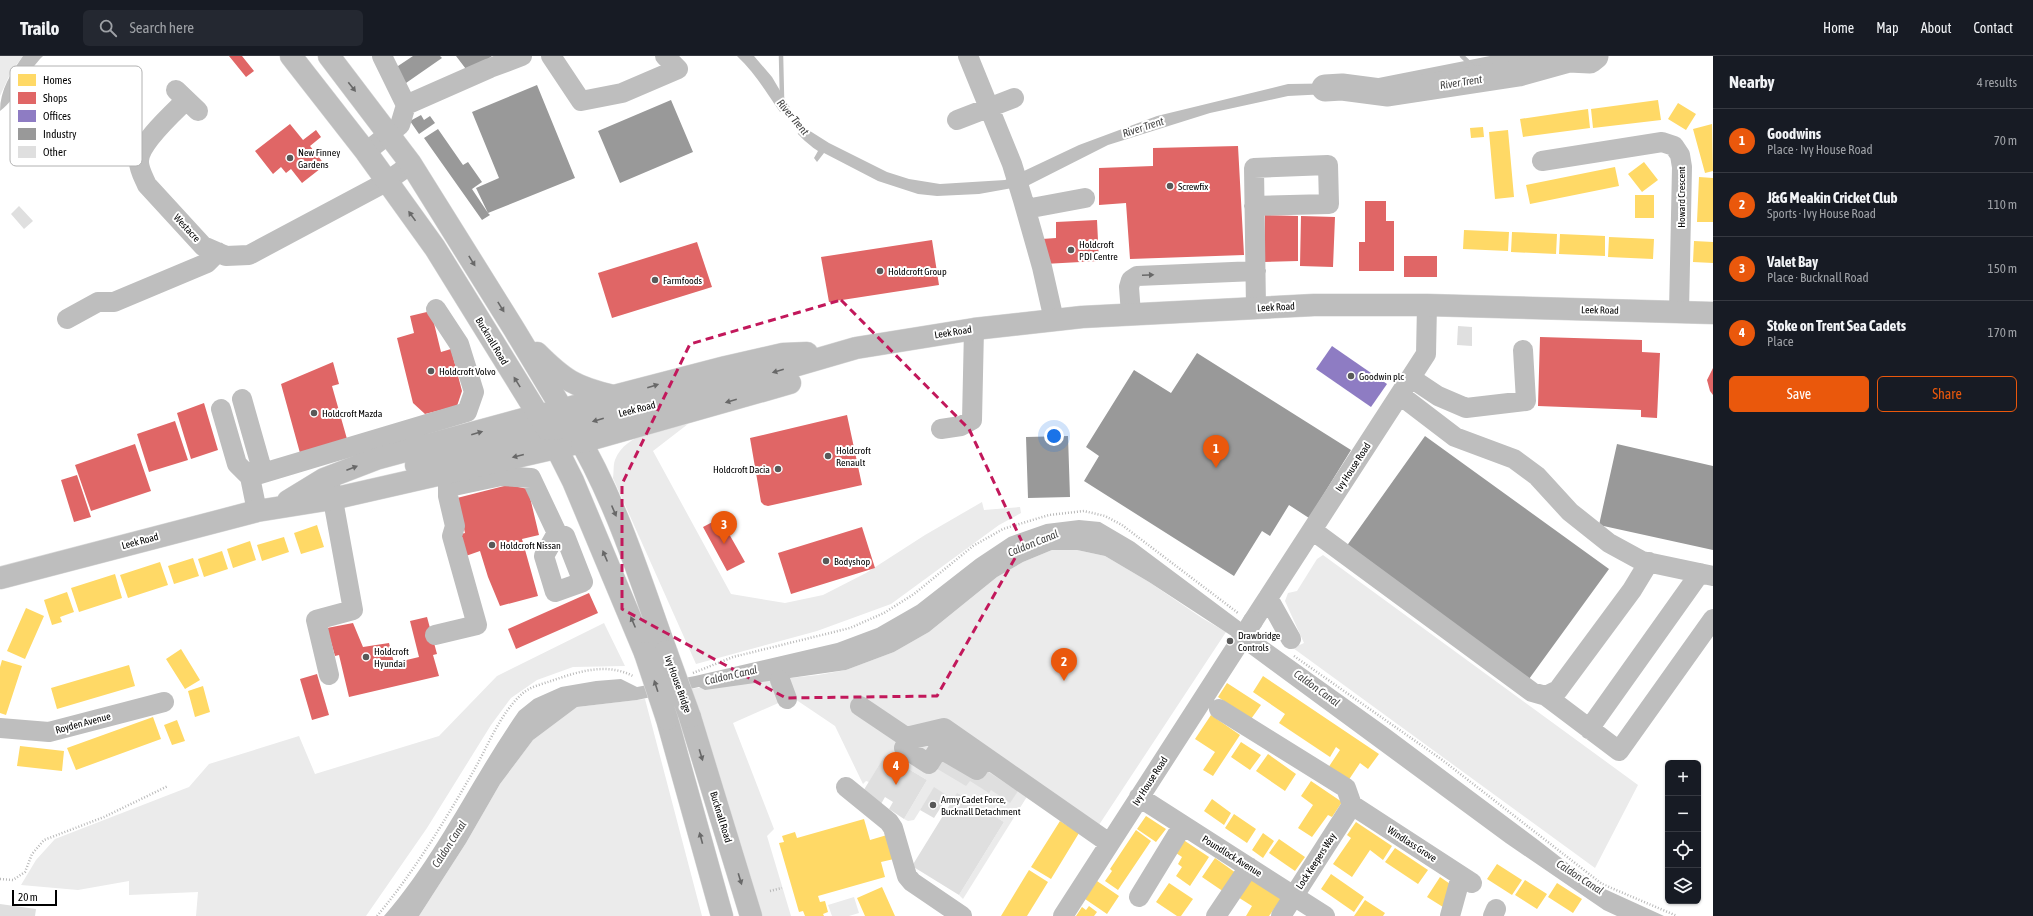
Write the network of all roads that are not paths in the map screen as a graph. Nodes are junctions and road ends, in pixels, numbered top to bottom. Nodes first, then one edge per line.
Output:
1 (291, 56) edge
2 (303, 56) edge
3 (329, 56) edge
4 (522, 56) edge
5 (550, 56) edge
6 (665, 56) edge
7 (968, 56) edge
8 (387, 58) edge
9 (314, 84) junction
10 (1014, 98) dead end
11 (186, 100) dead end
12 (406, 105) junction
13 (988, 108) junction
14 (957, 120) dead end
15 (389, 134) junction
16 (366, 152) junction
17 (142, 153) edge
18 (1542, 161) dead end
19 (411, 164) junction
20 (141, 166) edge
21 (386, 182) junction
22 (1086, 198) dead end
23 (1025, 205) junction
24 (1254, 206) dead end
25 (218, 252) junction
26 (1256, 271) junction
27 (1427, 305) junction
28 (1256, 308) junction
29 (436, 309) dead end
30 (1679, 312) junction
31 (1713, 313) edge
32 (1131, 314) junction
33 (67, 319) dead end
34 (1054, 320) junction
35 (514, 329) junction
36 (974, 329) junction
37 (1523, 350) dead end
38 (842, 351) junction
39 (1411, 378) junction
40 (1400, 395) junction
41 (615, 397) junction
42 (242, 400) dead end
43 (221, 409) dead end
44 (572, 426) junction
45 (941, 429) dead end
46 (547, 431) junction
47 (449, 471) junction
48 (256, 475) junction
49 (331, 494) junction
50 (280, 506) junction
51 (257, 510) junction
52 (1312, 530) junction
53 (557, 533) dead end
54 (1649, 562) junction
55 (1707, 575) edge
56 (0, 578) edge
57 (1268, 598) junction
58 (1713, 619) edge
59 (435, 635) dead end
60 (1292, 647) road end
61 (656, 652) junction
62 (329, 675) dead end
63 (780, 680) dead end
64 (1546, 696) junction
65 (787, 699) dead end
66 (164, 702) dead end
67 (860, 706) dead end
68 (1219, 709) dead end
69 (690, 718) joint
70 (0, 728) edge
71 (1589, 729) junction
72 (846, 787) dead end
73 (1139, 797) junction
74 (1352, 806) junction
75 (1183, 825) junction
76 (1109, 843) junction
77 (1249, 867) junction
78 (1294, 895) junction
79 (1139, 897) dead end
80 (722, 916) edge
81 (751, 916) edge
82 (962, 916) edge
83 (1063, 916) edge
84 (1216, 916) edge
85 (1281, 916) edge
86 (1325, 916) edge
87 (1450, 916) edge

1 - 9 main road, Bucknall Road
2 - 9 main road
3 -> 15 main road
4 - 12 street
5 - 6 street
7 - 13 street
8 - 12 street
9 - 16 main road, Bucknall Road
10 - 13 street
11 - 17 street, Westacre
12 - 15 street
13 - 14 street
13 - 23 street
15 - 16 street
15 - 19 main road
16 - 21 main road, Bucknall Road
18 - 30 street, Howard Crescent
19 - 21 street, Westacre
19 -> 35 main road
20 - 25 street, Westacre
21 - 25 street, Westacre
46 -> 21 main road, Bucknall Road
22 - 23 street
23 - 34 street
24 - 26 street
25 - 33 street
26 - 28 street
32 -> 26 street
27 - 28 main road, Leek Road
27 - 30 main road, Leek Road
27 - 39 street, Ivy House Road
28 - 32 main road, Leek Road
29 - 48 street
30 - 31 main road, Leek Road
32 - 34 main road, Leek Road
34 - 36 main road, Leek Road
35 - 41 main road
35 - 44 main road
36 - 38 main road, Leek Road
36 - 45 street
37 - 39 street
41 -> 38 main road, Leek Road
38 -> 44 main road
39 - 40 street, Ivy House Road
40 - 52 street, Ivy House Road
40 - 54 street
41 - 44 main road, Leek Road
42 - 48 street
43 - 48 street
44 - 46 main road
44 - 46 main road
44 -> 61 main road
46 - 47 main road, Leek Road
50 -> 46 main road, Leek Road
61 -> 46 main road, Bucknall Road
47 - 49 main road, Leek Road
47 - 53 street
47 - 59 street
48 - 51 street
49 - 50 main road, Leek Road
49 - 62 street
50 - 51 main road, Leek Road
51 - 56 main road, Leek Road
52 - 57 street, Ivy House Road
52 - 64 street
54 - 55 street
54 - 64 street
55 - 71 street
57 - 60 street
57 - 73 street, Ivy House Road, bridge
58 - 71 street
61 - 69 main road, Ivy House Bridge, bridge
80 -> 61 main road, Ivy House Bridge, bridge
63 - 65 street
64 - 71 street
66 - 70 street, Royden Avenue
67 - 76 street
68 - 74 street
69 -> 81 main road, Bucknall Road
72 - 82 street
73 - 75 street, Poundlock Avenue
73 - 76 street, Ivy House Road
74 - 78 street, Lock Keepers Way
74 - 87 street, Windlass Grove
75 - 77 street, Poundlock Avenue
75 - 79 street
76 - 83 street, Ivy House Road
77 - 78 street, Poundlock Avenue
77 - 84 street
78 - 85 street, Lock Keepers Way
78 - 86 street, Poundlock Avenue

